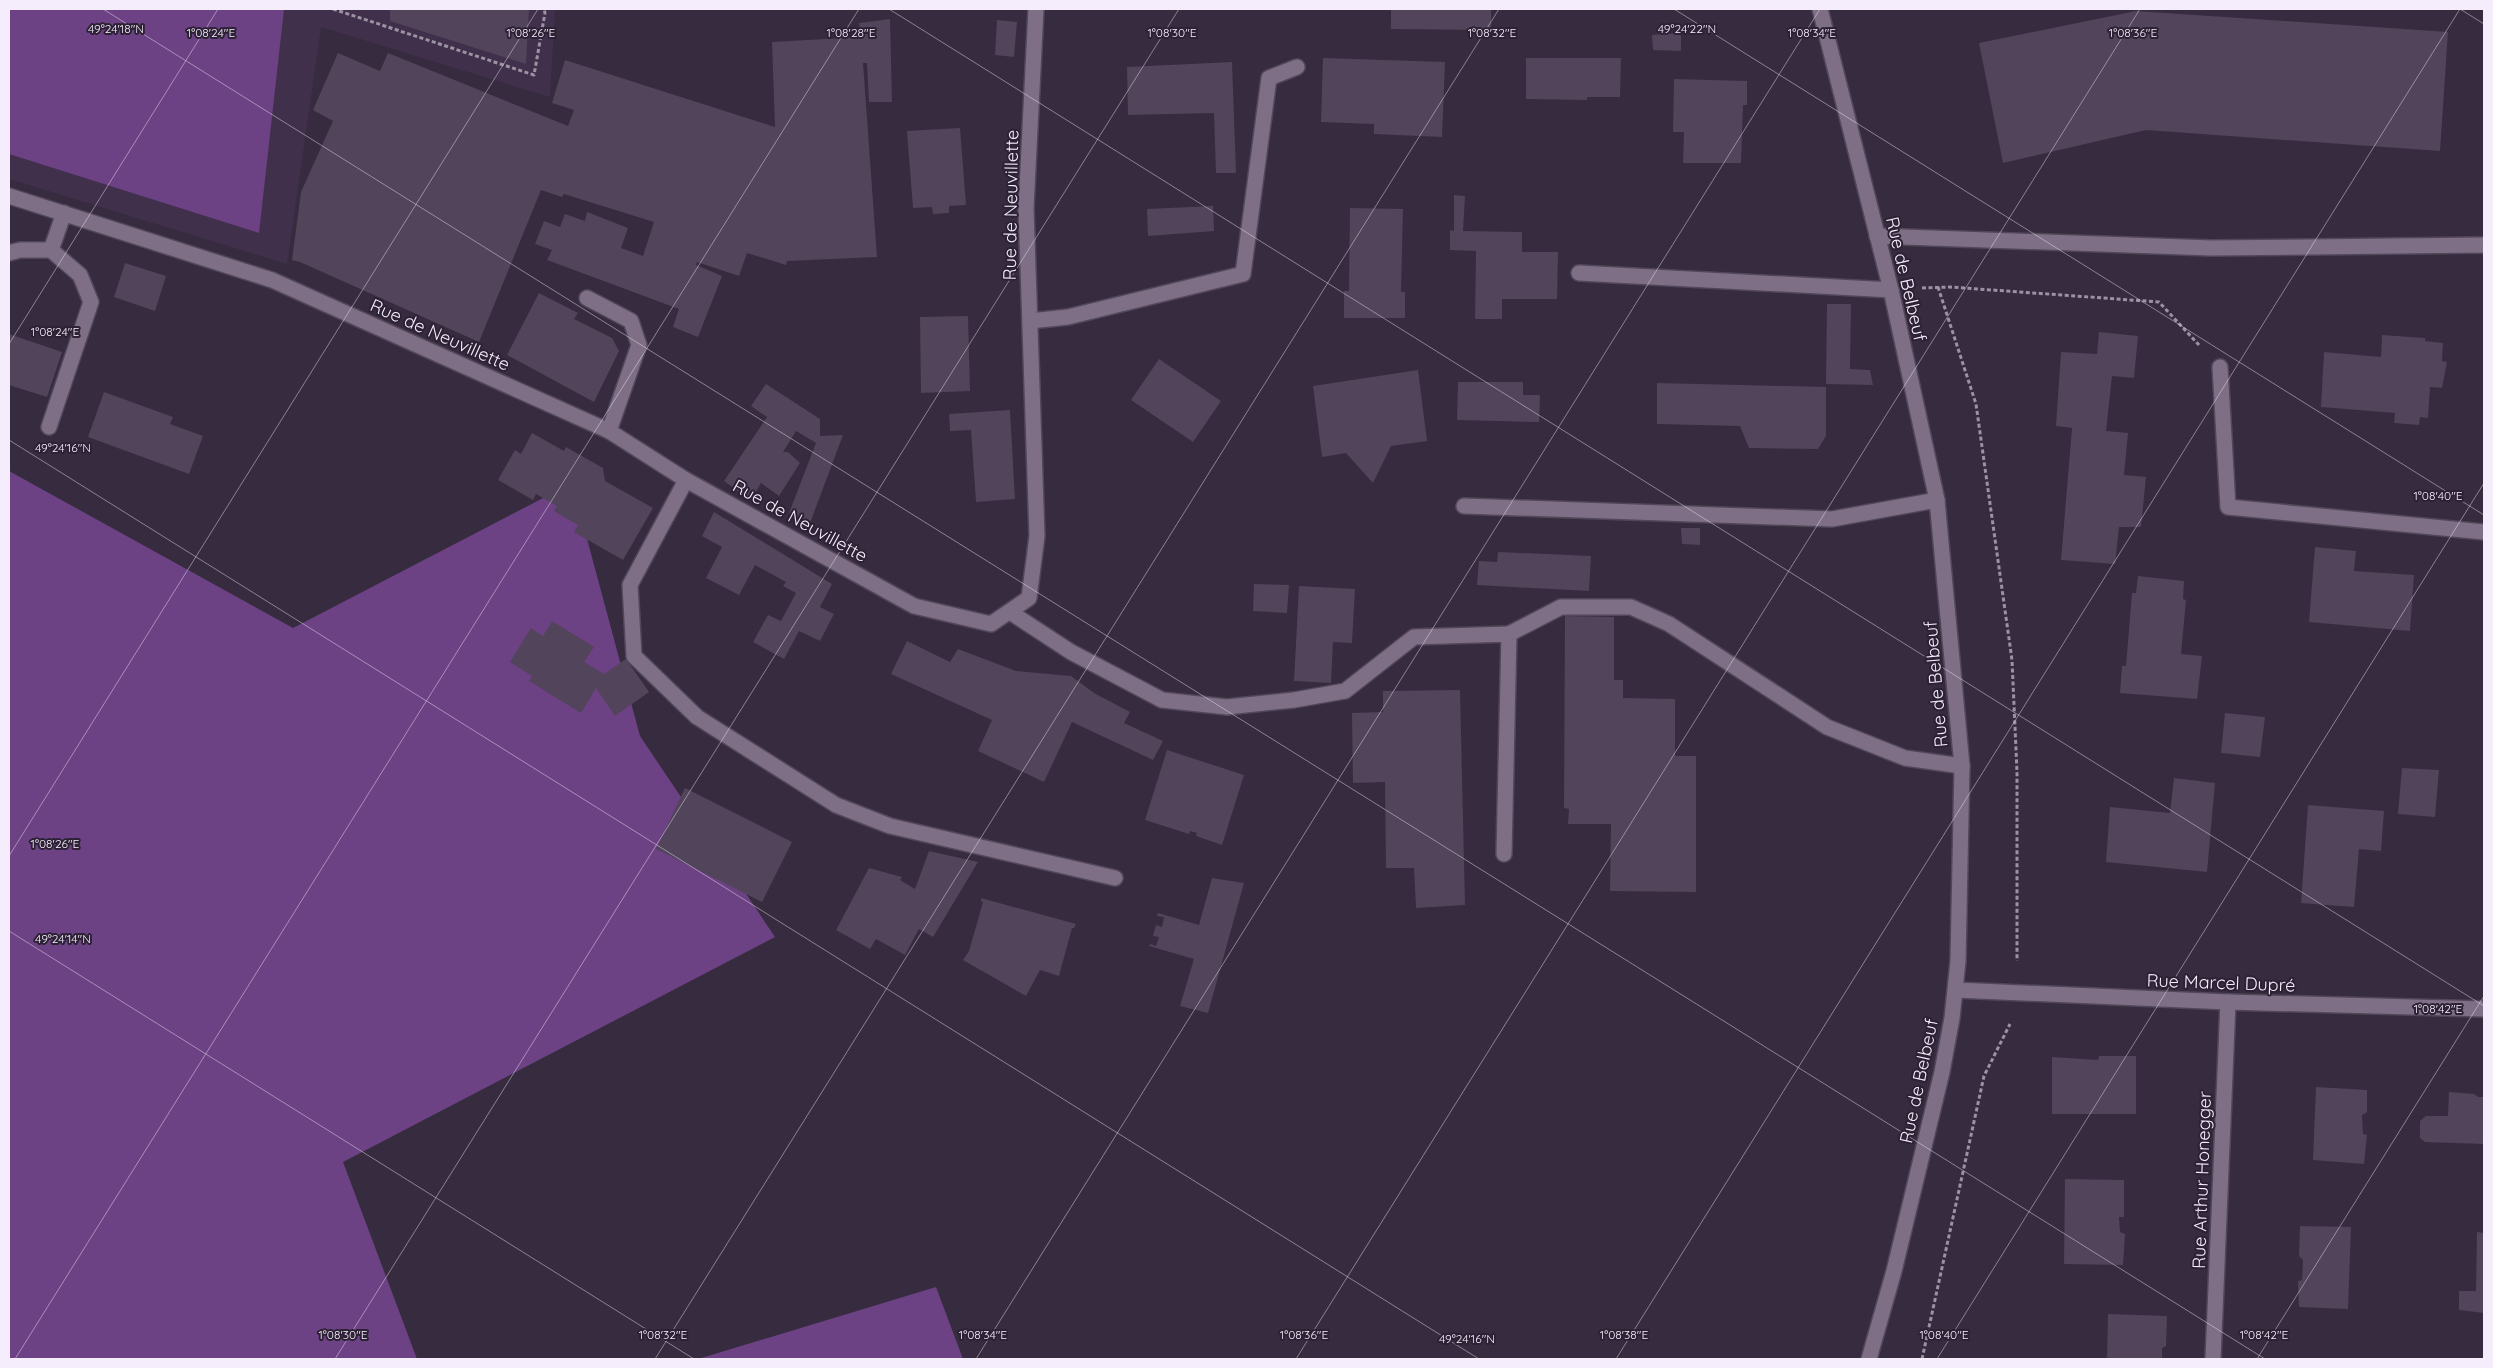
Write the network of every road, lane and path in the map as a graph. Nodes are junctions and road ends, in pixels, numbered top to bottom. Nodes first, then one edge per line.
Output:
1 (333, 9) edge
2 (544, 9) edge
3 (1036, 9) edge
4 (1820, 9) edge
5 (1297, 67) dead end
6 (9, 196) edge
7 (64, 213) junction
8 (1877, 236) junction
9 (2484, 246) edge
10 (51, 250) junction
11 (9, 253) edge
12 (1579, 273) dead end
13 (1891, 290) junction
14 (587, 298) dead end
15 (1030, 321) junction
16 (2220, 367) joint
17 (49, 427) dead end
18 (609, 431) junction
19 (686, 480) junction
20 (1937, 500) junction
21 (1464, 506) dead end
22 (2484, 532) edge
23 (1010, 612) junction
24 (1509, 634) junction
25 (1962, 766) junction
26 (1504, 854) dead end
27 (1115, 878) dead end
28 (1956, 990) junction
29 (2228, 1002) junction
30 (2484, 1009) edge
31 (1869, 1359) edge
32 (2213, 1359) edge

1 - 2 path
3 - 15 street, Rue de Neuvillette
4 - 8 street, Rue de Belbeuf
5 - 15 street
6 - 7 street, Rue de Neuvillette
7 - 10 street
7 - 18 street, Rue de Neuvillette
8 - 9 street
8 - 13 street, Rue de Belbeuf
10 - 11 street
10 - 17 street
12 - 13 street
13 - 16 path
13 - 20 street, Rue de Belbeuf
14 - 18 street
15 - 23 street, Rue de Neuvillette
16 - 22 street
18 - 19 street, Rue de Neuvillette
19 - 23 street, Rue de Neuvillette
19 - 27 street
20 - 21 street
20 - 25 street, Rue de Belbeuf
23 - 24 street
24 - 25 street
24 - 26 street
25 - 28 street, Rue de Belbeuf
28 - 29 street, Rue Marcel Dupré
28 - 31 street, Rue de Belbeuf
29 - 30 street, Rue Marcel Dupré
29 - 32 street, Rue Arthur Honegger

